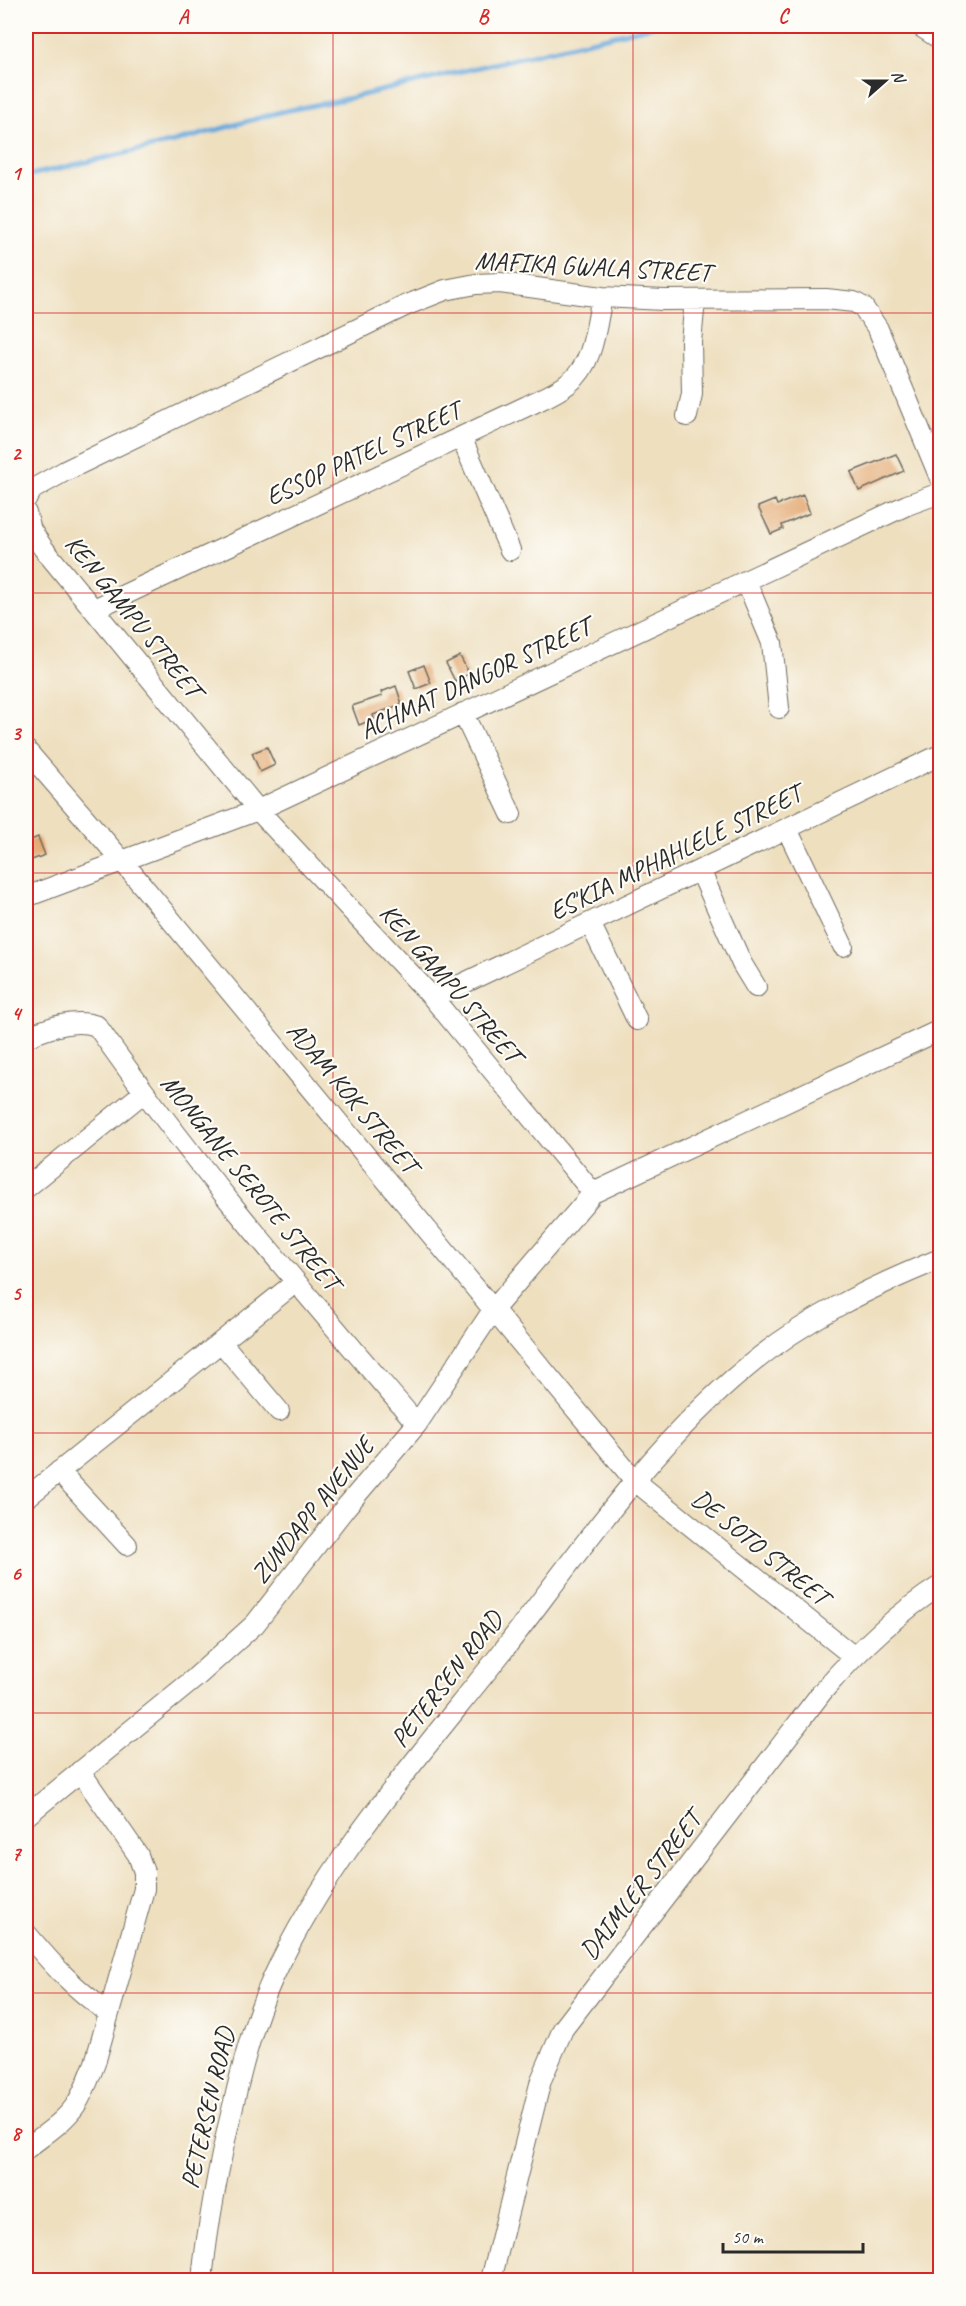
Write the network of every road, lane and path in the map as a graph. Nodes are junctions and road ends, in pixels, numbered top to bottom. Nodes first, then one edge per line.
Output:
1 (920, 26) edge
2 (940, 39) edge
3 (602, 297) junction
4 (695, 300) junction
5 (687, 416) dead end
6 (461, 437) junction
7 (940, 478) edge
8 (940, 493) edge
9 (29, 494) edge
10 (26, 513) edge
11 (510, 550) dead end
12 (746, 581) junction
13 (94, 609) junction
14 (778, 708) dead end
15 (463, 713) junction
16 (26, 750) edge
17 (940, 755) edge
18 (258, 810) junction
19 (511, 814) dead end
20 (786, 829) junction
21 (123, 862) junction
22 (700, 870) junction
23 (26, 897) edge
24 (590, 922) junction
25 (843, 946) dead end
26 (756, 987) dead end
27 (433, 998) junction
28 (637, 1020) dead end
29 (940, 1030) edge
30 (26, 1037) edge
31 (143, 1093) junction
32 (26, 1188) edge
33 (593, 1193) junction
34 (940, 1259) edge
35 (296, 1282) junction
36 (494, 1310) junction
37 (221, 1342) junction
38 (279, 1410) dead end
39 (417, 1424) junction
40 (59, 1471) junction
41 (635, 1481) junction
42 (26, 1498) edge
43 (127, 1545) dead end
44 (940, 1586) edge
45 (853, 1656) junction
46 (80, 1771) junction
47 (26, 1816) edge
48 (26, 1933) edge
49 (109, 2013) junction
50 (26, 2149) edge
51 (202, 2280) edge
52 (491, 2280) edge

1 - 2 street
3 - 4 street, MAFIKA GWALA STREET
3 - 6 street, ESSOP PATEL STREET
3 - 9 street, MAFIKA GWALA STREET
4 - 5 street
4 - 7 street, MAFIKA GWALA STREET
6 - 11 street
6 - 13 street, ESSOP PATEL STREET
8 - 12 street, ACHMAT DANGOR STREET
10 - 13 street, KEN GAMPU STREET
12 - 14 street
12 - 15 street, ACHMAT DANGOR STREET
13 - 18 street, KEN GAMPU STREET
15 - 18 street, ACHMAT DANGOR STREET
15 - 19 street
16 - 21 street, ADAM KOK STREET
17 - 20 street, ES'KIA MPHAHLELE STREET
18 - 21 street, ACHMAT DANGOR STREET
18 - 27 street, KEN GAMPU STREET
20 - 22 street, ES'KIA MPHAHLELE STREET
20 - 25 street
21 - 23 street, ACHMAT DANGOR STREET
21 - 36 street, ADAM KOK STREET
22 - 24 street, ES'KIA MPHAHLELE STREET
22 - 26 street
24 - 27 street, ES'KIA MPHAHLELE STREET
24 - 28 street
27 - 33 street, KEN GAMPU STREET
29 - 33 street
30 - 31 street, MONGANE SEROTE STREET
31 - 32 street
31 - 35 street, MONGANE SEROTE STREET
33 - 36 street, ZUNDAPP AVENUE
34 - 41 street, PETERSEN ROAD
35 - 37 street
35 - 39 street, MONGANE SEROTE STREET
36 - 39 street, ZUNDAPP AVENUE
36 - 41 street, ADAM KOK STREET
37 - 38 street
37 - 40 street
39 - 46 street, ZUNDAPP AVENUE
40 - 42 street
40 - 43 street
41 - 45 street, DE SOTO STREET
41 - 51 street, PETERSEN ROAD
44 - 45 street, DAIMLER STREET
45 - 52 street, DAIMLER STREET
46 - 47 street, ZUNDAPP AVENUE
46 - 49 street
48 - 49 street
49 - 50 street

